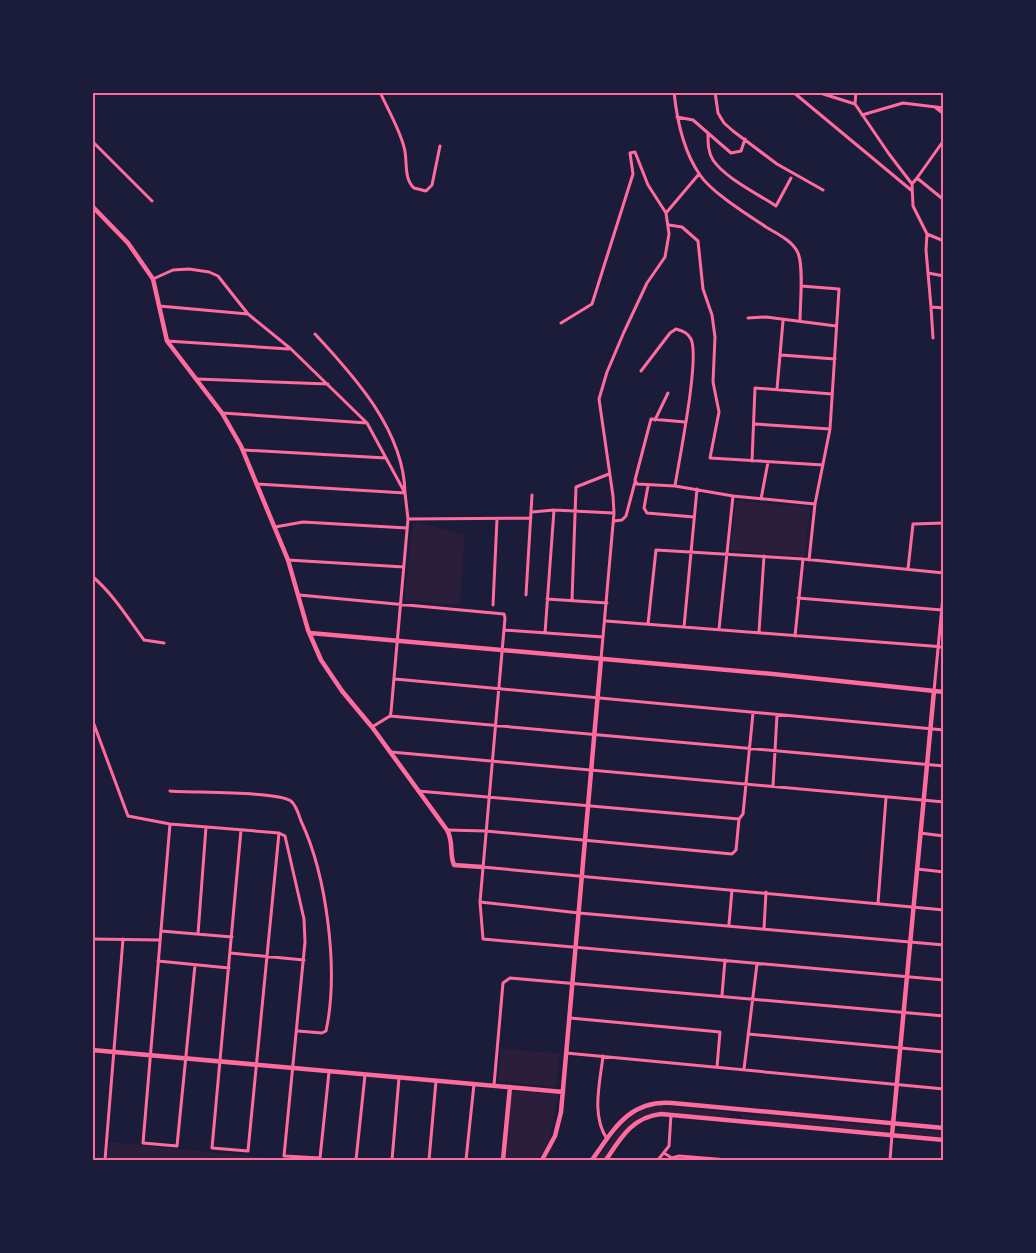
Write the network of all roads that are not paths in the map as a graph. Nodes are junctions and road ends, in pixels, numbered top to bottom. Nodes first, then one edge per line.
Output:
1 (380, 92) edge
2 (674, 92) edge
3 (715, 92) edge
4 (793, 92) edge
5 (817, 92) edge
6 (856, 92) edge
7 (855, 104) junction
8 (936, 108) junction
9 (944, 108) edge
10 (944, 114) edge
11 (862, 115) junction
12 (676, 117) junction
13 (708, 134) junction
14 (745, 139) junction
15 (944, 140) edge
16 (92, 141) edge
17 (440, 146) dead end
18 (699, 174) junction
19 (791, 178) dead end
20 (917, 178) junction
21 (912, 184) junction
22 (823, 190) dead end
23 (911, 190) junction
24 (944, 200) edge
25 (152, 201) dead end
26 (92, 206) edge
27 (666, 213) junction
28 (669, 225) junction
29 (927, 234) junction
30 (944, 241) edge
31 (928, 273) junction
32 (944, 276) edge
33 (153, 279) junction
34 (801, 286) junction
35 (160, 306) junction
36 (931, 307) junction
37 (944, 308) edge
38 (248, 314) junction
39 (748, 318) dead end
40 (782, 321) junction
41 (800, 321) junction
42 (561, 323) dead end
43 (836, 326) junction
44 (315, 334) dead end
45 (933, 338) dead end
46 (167, 341) junction
47 (290, 349) junction
48 (781, 355) junction
49 (835, 359) junction
50 (641, 371) dead end
51 (197, 379) junction
52 (328, 384) junction
53 (777, 389) junction
54 (668, 394) dead end
55 (832, 394) junction
56 (222, 413) junction
57 (655, 420) junction
58 (685, 422) junction
59 (367, 423) junction
60 (755, 424) junction
61 (830, 429) junction
62 (242, 450) junction
63 (387, 458) junction
64 (752, 461) junction
65 (768, 462) junction
66 (823, 465) junction
67 (610, 474) junction
68 (636, 483) junction
69 (257, 484) junction
70 (648, 486) junction
71 (675, 486) junction
72 (697, 489) junction
73 (405, 493) junction
74 (532, 495) dead end
75 (733, 496) junction
76 (761, 499) junction
77 (815, 504) junction
78 (554, 510) junction
79 (576, 511) junction
80 (532, 512) junction
81 (614, 513) junction
82 (694, 517) junction
83 (531, 518) junction
84 (408, 519) junction
85 (497, 519) junction
86 (614, 521) junction
87 (944, 523) edge
88 (274, 527) junction
89 (407, 528) junction
90 (690, 551) junction
91 (726, 554) junction
92 (764, 556) junction
93 (803, 559) junction
94 (288, 560) junction
95 (808, 560) junction
96 (404, 567) junction
97 (908, 569) junction
98 (944, 574) edge
99 (92, 576) edge
100 (944, 584) edge
101 (298, 595) junction
102 (526, 595) dead end
103 (798, 598) junction
104 (547, 599) junction
105 (572, 600) junction
106 (943, 600) edge
107 (401, 603) junction
108 (607, 603) junction
109 (493, 605) dead end
110 (942, 610) junction
111 (606, 621) junction
112 (648, 624) junction
113 (684, 627) junction
114 (719, 629) junction
115 (504, 630) junction
116 (759, 632) junction
117 (310, 633) junction
118 (545, 633) junction
119 (795, 636) junction
120 (603, 637) junction
121 (397, 641) junction
122 (164, 643) dead end
123 (938, 647) junction
124 (944, 648) edge
125 (502, 649) junction
126 (601, 659) junction
127 (395, 679) junction
128 (499, 690) junction
129 (934, 691) junction
130 (944, 692) edge
131 (597, 699) junction
132 (753, 713) junction
133 (778, 715) junction
134 (390, 716) junction
135 (92, 719) edge
136 (496, 725) junction
137 (372, 727) junction
138 (930, 729) junction
139 (944, 730) edge
140 (595, 734) junction
141 (750, 748) junction
142 (776, 750) junction
143 (390, 752) junction
144 (493, 760) junction
145 (926, 765) junction
146 (944, 766) edge
147 (591, 769) junction
148 (747, 784) junction
149 (773, 786) junction
150 (170, 791) dead end
151 (418, 791) junction
152 (490, 796) junction
153 (886, 798) junction
154 (923, 800) junction
155 (944, 802) edge
156 (588, 804) junction
157 (739, 819) junction
158 (170, 824) junction
159 (206, 827) junction
160 (241, 830) junction
161 (447, 830) junction
162 (486, 831) junction
163 (279, 833) junction
164 (920, 834) junction
165 (944, 836) edge
166 (584, 840) junction
167 (482, 867) junction
168 (917, 869) junction
169 (944, 872) edge
170 (582, 876) junction
171 (732, 890) junction
172 (766, 892) junction
173 (480, 902) junction
174 (878, 903) junction
175 (914, 906) junction
176 (944, 910) edge
177 (579, 913) junction
178 (729, 924) junction
179 (764, 929) junction
180 (161, 931) junction
181 (198, 934) junction
182 (232, 936) junction
183 (92, 939) edge
184 (123, 939) junction
185 (160, 940) junction
186 (911, 942) junction
187 (944, 945) edge
188 (576, 947) junction
189 (230, 953) junction
190 (266, 956) junction
191 (304, 960) junction
192 (725, 960) junction
193 (158, 961) junction
194 (194, 964) junction
195 (757, 964) junction
196 (229, 968) junction
197 (908, 976) junction
198 (944, 980) edge
199 (573, 983) junction
200 (722, 995) junction
201 (752, 999) junction
202 (904, 1012) junction
203 (944, 1016) edge
204 (570, 1018) junction
205 (298, 1031) junction
206 (748, 1034) junction
207 (901, 1048) junction
208 (92, 1050) edge
209 (116, 1052) junction
210 (944, 1052) edge
211 (566, 1053) junction
212 (150, 1055) junction
213 (603, 1056) junction
214 (187, 1058) junction
215 (221, 1062) junction
216 (257, 1064) junction
217 (717, 1067) junction
218 (294, 1069) junction
219 (744, 1069) junction
220 (329, 1072) junction
221 (365, 1075) junction
222 (399, 1078) junction
223 (436, 1081) junction
224 (474, 1084) junction
225 (897, 1084) junction
226 (494, 1086) junction
227 (510, 1087) junction
228 (944, 1089) edge
229 (563, 1092) junction
230 (733, 1108) junction
231 (670, 1115) junction
232 (732, 1120) junction
233 (894, 1123) junction
234 (944, 1128) edge
235 (892, 1135) junction
236 (607, 1140) junction
237 (944, 1140) edge
238 (664, 1153) junction
239 (674, 1159) edge
240 (105, 1160) edge
241 (356, 1160) edge
242 (392, 1160) edge
243 (429, 1160) edge
244 (466, 1160) edge
245 (503, 1160) edge
246 (542, 1160) edge
247 (592, 1160) edge
248 (606, 1160) edge
249 (658, 1160) edge
250 (728, 1160) edge
251 (890, 1160) edge

1 - 17 street
2 - 12 street
3 - 14 street
4 - 23 street
5 - 7 street
6 - 7 street
7 - 11 street
8 - 9 street
8 - 10 street
8 - 11 street
11 - 21 street
12 - 13 street
12 - 18 street
13 - 14 street
13 - 19 street
14 - 22 street
15 - 20 street
16 - 25 street
18 - 27 street
18 - 34 street
20 - 21 street
20 - 24 street
21 - 23 street
23 - 29 street
26 - 33 street
27 - 28 street
27 - 42 street
28 - 64 street
28 - 67 street
29 - 30 street
29 - 31 street
31 - 32 street
31 - 36 street
33 - 35 street
33 - 38 street
34 - 41 street
34 - 43 street
35 - 38 street
35 - 46 street
36 - 37 street
36 - 45 street
38 - 47 street
39 - 40 street
40 - 41 street
40 - 48 street
41 - 43 street
43 - 49 street
44 - 73 street
46 - 47 street
46 - 51 street
47 - 52 street
48 - 49 street
48 - 53 street
49 - 55 street
50 - 58 street
51 - 52 street
51 - 56 street
52 - 59 street
53 - 55 street
53 - 60 street
54 - 57 street
55 - 61 street
56 - 59 street
56 - 62 street
57 - 58 street
57 - 68 street
58 - 71 street
59 - 63 street
60 - 61 street
60 - 64 street
61 - 66 street
62 - 63 street
62 - 69 street
63 - 73 street
64 - 65 street
65 - 66 street
65 - 76 street
66 - 77 street
67 - 79 street
67 - 81 street
68 - 70 street
68 - 86 street
69 - 73 street
69 - 88 street
70 - 71 street
70 - 82 street
71 - 72 street
72 - 75 street
72 - 82 street
73 - 84 street
74 - 80 street
75 - 76 street
75 - 91 street
76 - 77 street
77 - 95 street
78 - 79 street
78 - 80 street
78 - 104 street
79 - 81 street
79 - 105 street
80 - 83 street
81 - 86 street
82 - 90 street
83 - 85 street
83 - 102 street
84 - 85 street
84 - 89 street
85 - 109 street
86 - 108 street
87 - 97 street
88 - 89 street
88 - 94 street
89 - 96 street
90 - 91 street
90 - 112 street
90 - 113 street
91 - 92 street
91 - 114 street
92 - 93 street
92 - 116 street
93 - 95 street
93 - 103 street
94 - 96 street
94 - 101 street
95 - 97 street
96 - 107 street
97 - 98 street
99 - 122 street
100 - 106 street
101 - 107 street
101 - 117 street
103 - 110 street
103 - 119 street
104 - 105 street
104 - 118 street
105 - 108 street
106 - 110 street
107 - 115 street
107 - 121 street
108 - 111 street
110 - 123 street
111 - 112 street
111 - 120 street
112 - 113 street
113 - 114 street
114 - 116 street
115 - 118 street
115 - 125 street
116 - 119 street
117 - 121 street
117 - 137 street
118 - 120 street
119 - 123 street
120 - 126 street
121 - 125 street
121 - 127 street
123 - 124 street
123 - 129 street
125 - 126 street
125 - 128 street
126 - 129 street
126 - 131 street
127 - 128 street
127 - 134 street
128 - 131 street
128 - 136 street
129 - 130 street
129 - 138 street
131 - 132 street
131 - 140 street
132 - 133 street
132 - 141 street
133 - 138 street
133 - 142 street
134 - 136 street
134 - 137 street
135 - 158 street
136 - 140 street
136 - 144 street
137 - 143 street
138 - 139 street
138 - 145 street
140 - 141 street
140 - 147 street
141 - 142 street
141 - 148 street
142 - 145 street
142 - 149 street
143 - 144 street
143 - 151 street
144 - 147 street
144 - 152 street
145 - 146 street
145 - 154 street
147 - 148 street
147 - 156 street
148 - 149 street
148 - 157 street
149 - 153 street
150 - 205 street
151 - 152 street
151 - 161 street
152 - 156 street
152 - 162 street
153 - 154 street
153 - 174 street
154 - 155 street
154 - 164 street
156 - 157 street
156 - 166 street
157 - 166 street
158 - 159 street
158 - 180 street
159 - 160 street
159 - 181 street
160 - 163 street
160 - 182 street
161 - 162 street
161 - 167 street
162 - 166 street
162 - 167 street
163 - 190 street
163 - 191 street
164 - 165 street
164 - 168 street
166 - 170 street
167 - 170 street
167 - 173 street
168 - 169 street
168 - 175 street
170 - 171 street
170 - 177 street
171 - 172 street
171 - 178 street
172 - 174 street
172 - 179 street
173 - 177 street
173 - 188 street
174 - 175 street
175 - 176 street
175 - 186 street
177 - 178 street
177 - 188 street
178 - 179 street
179 - 186 street
180 - 181 street
180 - 185 street
181 - 182 street
182 - 189 street
183 - 184 street
184 - 185 street
184 - 209 street
185 - 193 street
186 - 187 street
186 - 197 street
188 - 192 street
188 - 199 street
189 - 190 street
189 - 196 street
190 - 191 street
190 - 216 street
191 - 205 street
192 - 195 street
192 - 200 street
193 - 194 street
193 - 212 street
194 - 196 street
194 - 214 street
195 - 197 street
195 - 201 street
196 - 215 street
197 - 198 street
197 - 202 street
199 - 200 street
199 - 204 street
199 - 226 street
200 - 201 street
201 - 202 street
201 - 206 street
202 - 203 street
202 - 207 street
204 - 211 street
204 - 217 street
205 - 218 street
206 - 207 street
206 - 219 street
207 - 210 street
207 - 225 street
208 - 209 street
209 - 212 street
209 - 240 street
211 - 213 street
211 - 229 street
212 - 214 street
212 - 214 street
213 - 217 street
213 - 236 street
214 - 215 street
215 - 216 street
215 - 216 street
216 - 218 street
217 - 219 street
218 - 220 street
218 - 220 street
219 - 225 street
220 - 221 street
221 - 222 street
221 - 241 street
222 - 223 street
222 - 242 street
223 - 224 street
223 - 243 street
224 - 226 street
224 - 244 street
225 - 228 street
225 - 233 street
226 - 227 street
227 - 229 street
227 - 245 street
229 - 246 street
230 - 232 street
230 - 233 street
230 - 236 street
231 - 232 street
231 - 238 street
231 - 248 street
232 - 235 street
233 - 234 street
233 - 235 street
235 - 237 street
235 - 251 street
236 - 247 street
238 - 239 street
238 - 249 street
239 - 250 street

